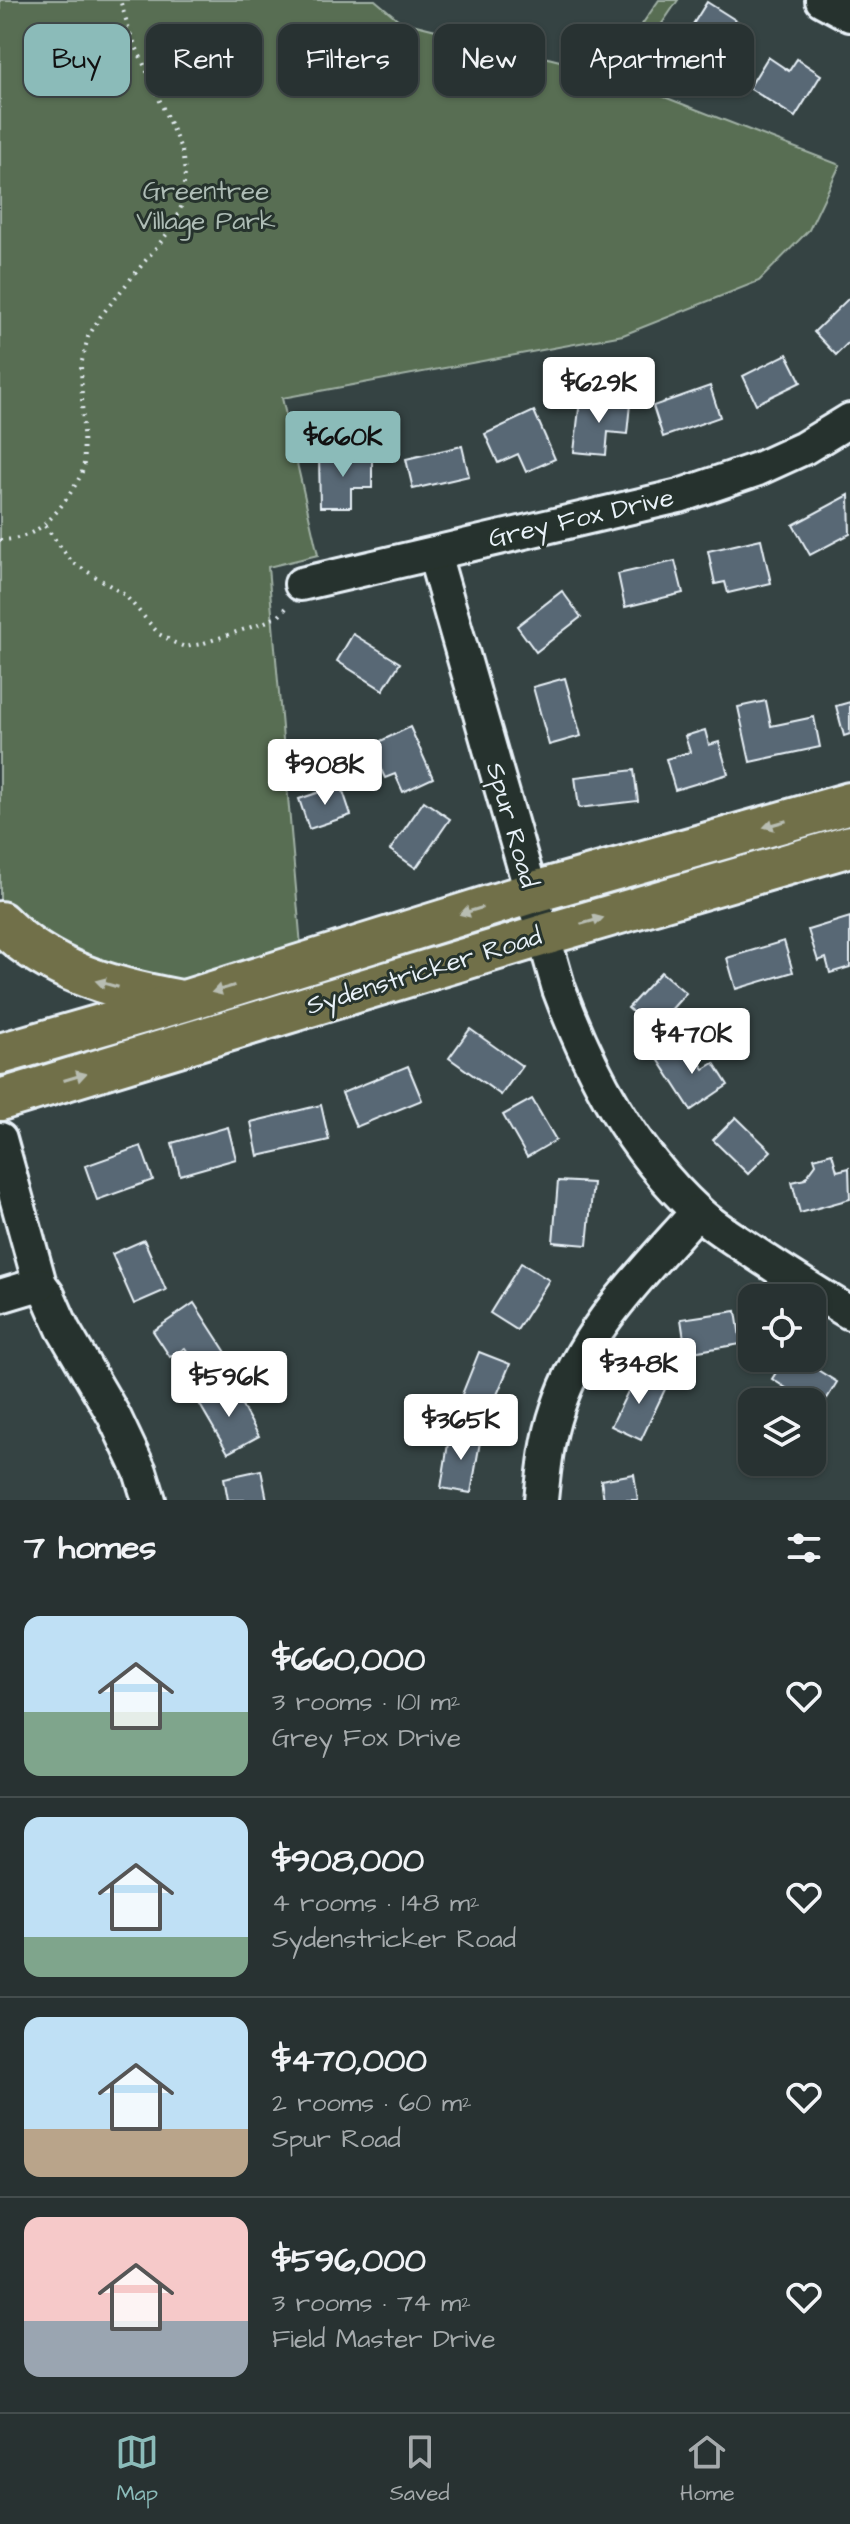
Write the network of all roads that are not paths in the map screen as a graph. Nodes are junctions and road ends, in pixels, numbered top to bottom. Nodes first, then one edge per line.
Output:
1 (822, 0) edge
2 (850, 15) edge
3 (850, 420) edge
4 (434, 554) junction
5 (301, 584) road end
6 (850, 803) edge
7 (850, 846) edge
8 (531, 893) junction
9 (0, 922) edge
10 (544, 935) junction
11 (184, 1001) junction
12 (0, 1054) edge
13 (0, 1100) edge
14 (0, 1139) edge
15 (697, 1212) junction
16 (40, 1284) junction
17 (0, 1296) edge
18 (850, 1313) edge
19 (149, 1500) edge
20 (541, 1500) edge

1 - 2 street
3 - 4 street, Grey Fox Drive
4 - 5 street, Grey Fox Drive
4 - 8 street, Spur Road
6 -> 8 main road, Sydenstricker Road
10 -> 7 main road, Sydenstricker Road
8 - 10 street, Spur Road
8 -> 11 main road, Sydenstricker Road
11 -> 9 main road
13 -> 10 main road, Sydenstricker Road
10 - 15 street, Spur Road
11 - 12 main road, Sydenstricker Road
14 - 16 street
15 - 18 street, Spur Road
15 - 20 street
16 - 17 street
16 - 19 street

